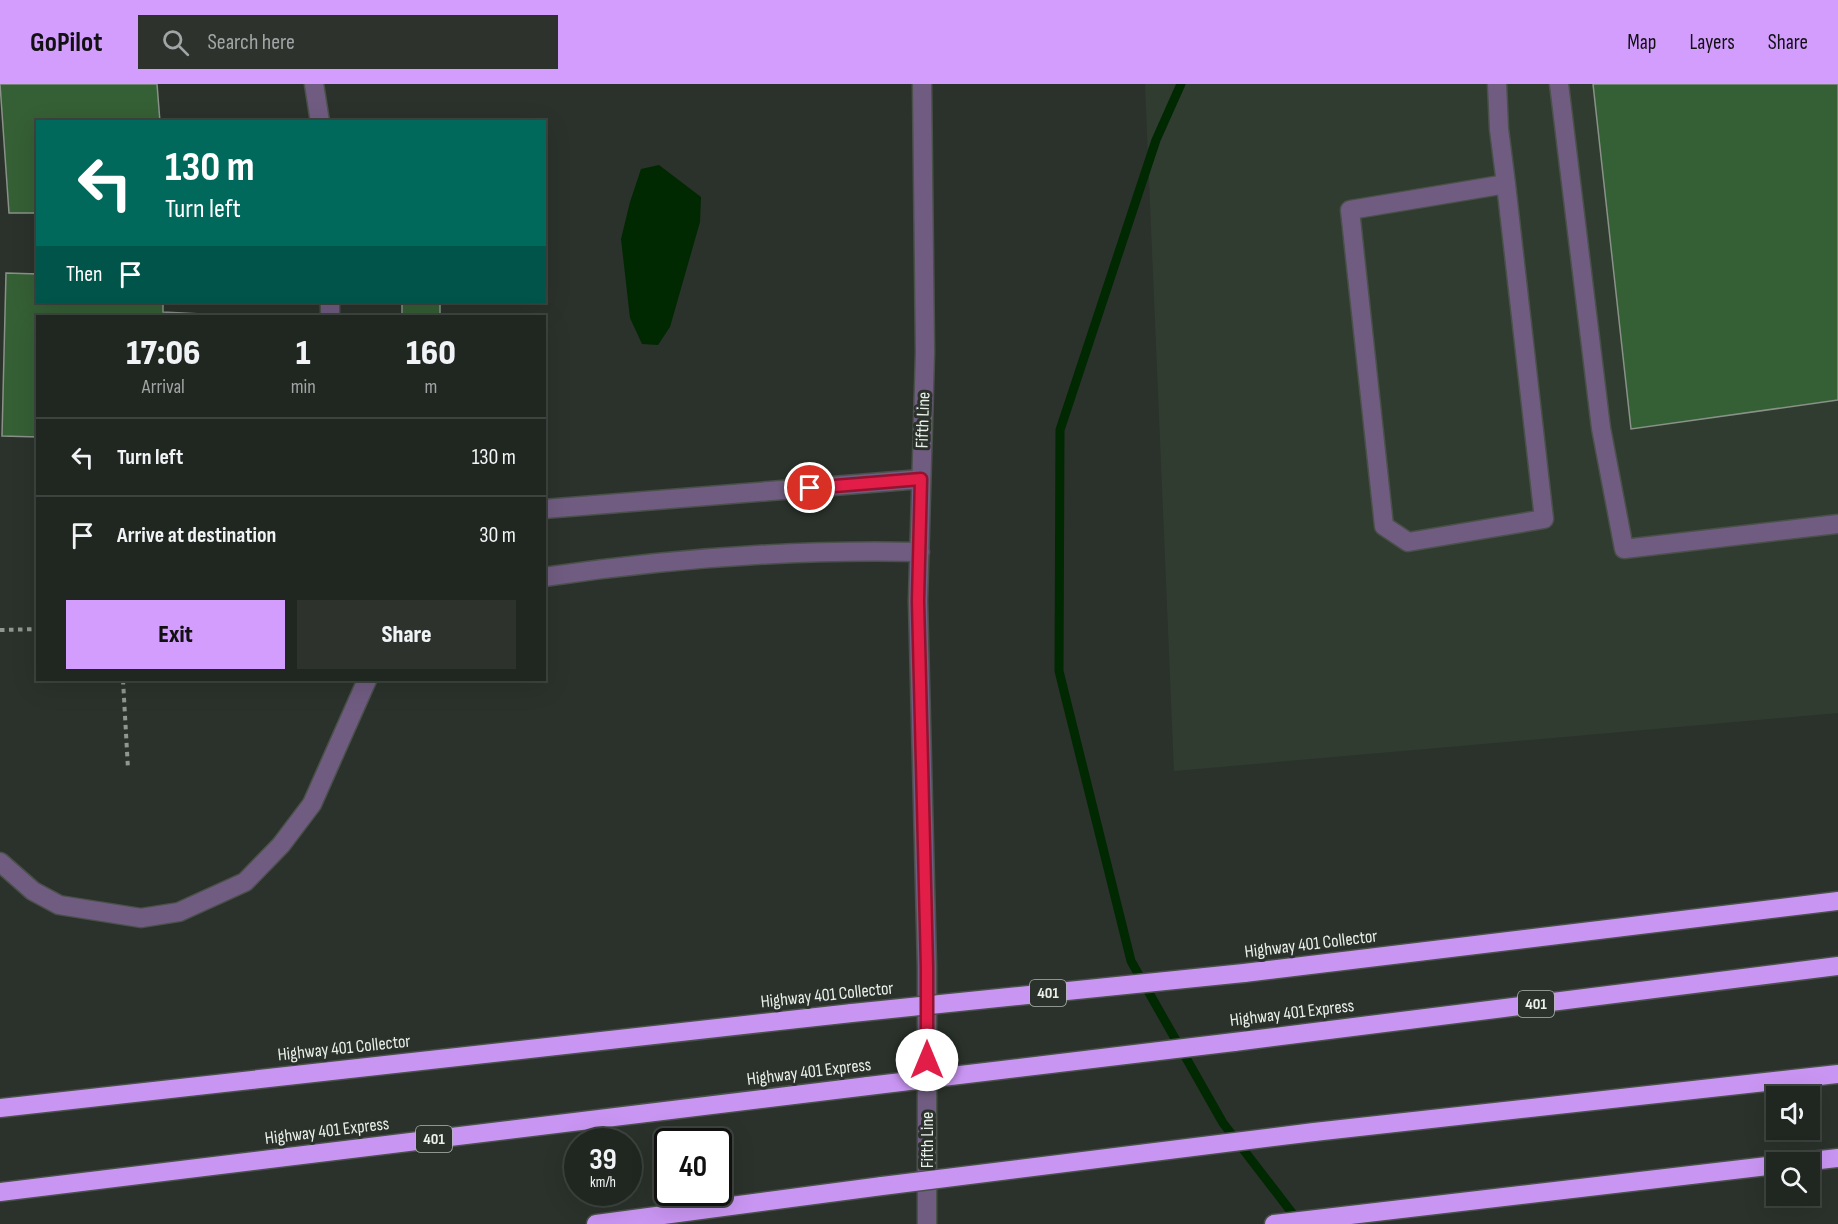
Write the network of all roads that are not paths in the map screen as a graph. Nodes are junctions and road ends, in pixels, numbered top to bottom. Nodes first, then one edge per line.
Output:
1 (314, 84) edge
2 (922, 84) edge
3 (1497, 84) edge
4 (1559, 84) edge
5 (320, 120) edge
6 (1506, 184) junction
7 (921, 479) junction
8 (546, 509) edge
9 (1838, 524) edge
10 (920, 552) junction
11 (546, 577) edge
12 (367, 681) edge
13 (0, 862) edge
14 (1838, 901) edge
15 (1838, 966) edge
16 (1838, 1074) edge
17 (0, 1108) edge
18 (1838, 1158) edge
19 (1820, 1160) edge
20 (1766, 1167) edge
21 (0, 1192) edge
22 (596, 1224) edge
23 (927, 1224) edge
24 (1274, 1224) edge

1 - 5 street
2 - 7 street, Fifth Line
3 - 6 street
4 - 9 street
6 - 6 street
7 - 8 street
7 - 10 street, Fifth Line
10 - 11 street
10 - 23 street, Fifth Line
12 - 13 street
14 - 17 highway, Highway 401 Collector / 401, bridge
15 - 21 highway, Highway 401 Express / 401, bridge
16 - 22 highway, bridge
18 - 19 highway
20 - 24 highway

